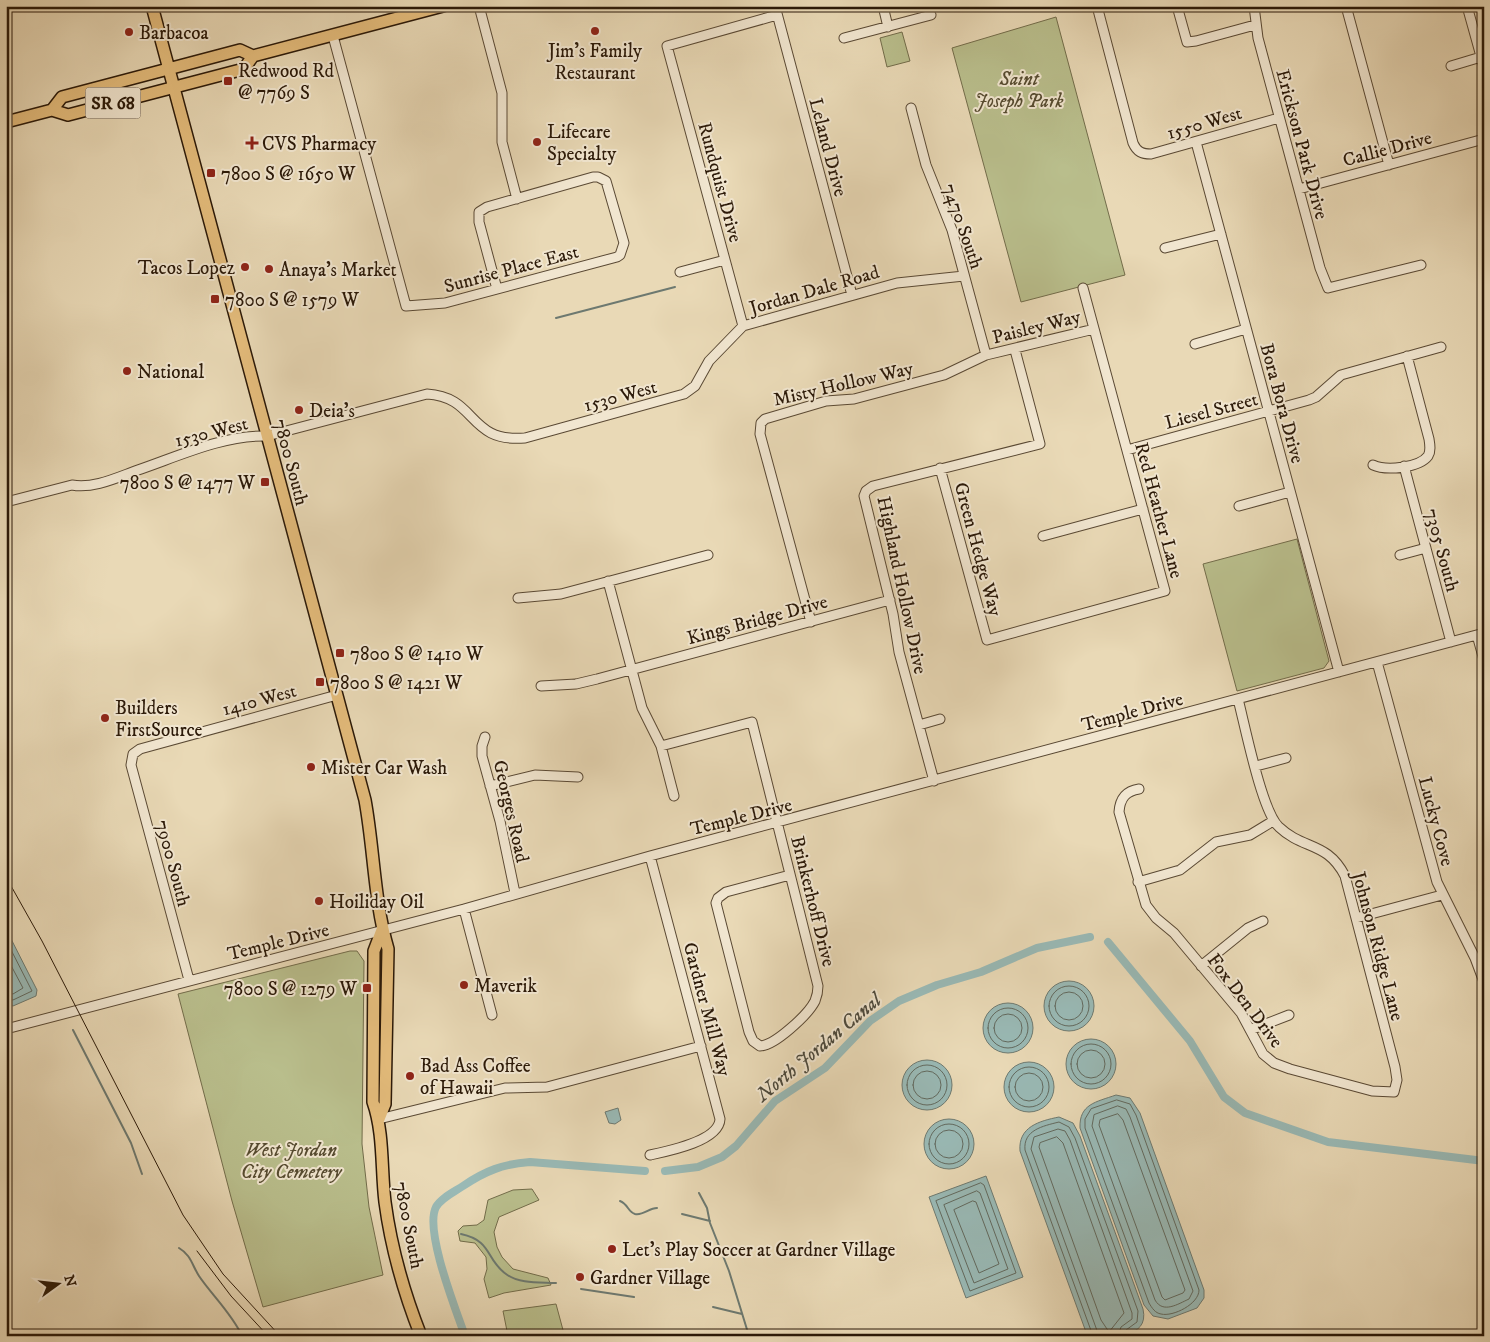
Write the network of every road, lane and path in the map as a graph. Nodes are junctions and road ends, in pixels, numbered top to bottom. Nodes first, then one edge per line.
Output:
1 (152, 6) edge
2 (443, 6) edge
3 (479, 6) edge
4 (883, 6) edge
5 (1096, 6) edge
6 (1177, 6) edge
7 (1254, 6) edge
8 (1346, 6) edge
9 (1467, 6) edge
10 (776, 11) edge
11 (931, 15) dead end
12 (1255, 25) junction
13 (888, 27) junction
14 (333, 36) junction
15 (844, 38) dead end
16 (253, 56) junction
17 (1481, 57) junction
18 (1451, 66) dead end
19 (1484, 67) edge
20 (169, 69) junction
21 (174, 87) junction
22 (911, 108) dead end
23 (52, 110) junction
24 (1279, 118) junction
25 (6, 122) edge
26 (1484, 139) edge
27 (1196, 142) junction
28 (1389, 165) junction
29 (1299, 189) junction
30 (517, 199) junction
31 (1220, 234) junction
32 (1165, 248) dead end
33 (725, 260) junction
34 (1421, 265) dead end
35 (680, 272) dead end
36 (964, 276) junction
37 (1083, 288) dead end
38 (497, 289) junction
39 (852, 295) junction
40 (743, 326) junction
41 (1094, 329) junction
42 (1246, 330) junction
43 (1195, 344) dead end
44 (1441, 347) dead end
45 (1014, 350) junction
46 (986, 356) junction
47 (1406, 356) junction
48 (699, 381) joint
49 (1268, 411) junction
50 (267, 436) junction
51 (1127, 450) junction
52 (1373, 465) dead end
53 (1404, 466) junction
54 (940, 468) junction
55 (1290, 492) junction
56 (6, 502) edge
57 (1239, 506) dead end
58 (1143, 509) junction
59 (1043, 536) dead end
60 (1426, 548) junction
61 (708, 555) dead end
62 (1400, 555) dead end
63 (608, 581) junction
64 (518, 598) dead end
65 (890, 600) junction
66 (811, 622) junction
67 (1480, 634) edge
68 (987, 640) joint
69 (1451, 642) junction
70 (1484, 660) edge
71 (1378, 662) junction
72 (632, 670) junction
73 (1339, 672) junction
74 (541, 686) dead end
75 (337, 695) junction
76 (1238, 700) junction
77 (940, 719) dead end
78 (919, 725) junction
79 (485, 737) dead end
80 (661, 746) junction
81 (133, 754) joint
82 (1286, 758) dead end
83 (1256, 766) junction
84 (578, 777) dead end
85 (934, 782) junction
86 (490, 786) junction
87 (1139, 789) dead end
88 (674, 796) dead end
89 (1273, 822) junction
90 (778, 824) junction
91 (650, 856) junction
92 (790, 875) junction
93 (1138, 882) junction
94 (515, 893) junction
95 (1442, 895) junction
96 (464, 909) junction
97 (1356, 918) junction
98 (1263, 921) dead end
99 (382, 930) junction
100 (1201, 966) junction
101 (189, 980) junction
102 (1484, 982) edge
103 (492, 1015) dead end
104 (1289, 1015) dead end
105 (6, 1030) edge
106 (1250, 1030) junction
107 (702, 1046) junction
108 (1394, 1092) joint
109 (379, 1119) junction
110 (650, 1156) dead end
111 (421, 1336) edge

1 - 20 main road, 7800 South
2 - 14 main road, SR 68
3 - 30 street
4 - 13 street
5 - 27 street, 1550 West
6 - 12 street
7 - 12 street, Erickson Park Drive
8 - 28 street
9 - 17 street
10 - 33 street, Rundquist Drive
10 - 39 street, Leland Drive
11 - 13 street
12 - 24 street, Erickson Park Drive
13 - 15 street
14 - 16 main road, SR 68
14 - 38 street, Sunrise Place East
16 - 20 main road, SR 68
16 - 21 main road, SR 68
17 - 18 street
17 - 19 street
20 - 21 main road, 7800 South
20 - 23 main road, SR 68
21 - 23 main road, SR 68
21 - 50 main road, 7800 South
22 - 36 street, 7470 South
23 - 25 main road, SR 68
24 - 27 street, 1550 West
24 - 29 street, Erickson Park Drive
26 - 28 street, Callie Drive
27 - 31 street, Bora Bora Drive
28 - 29 street, Callie Drive
29 - 34 street, Erickson Park Drive
30 - 38 street
30 - 38 street, Sunrise Place East
31 - 32 street
31 - 42 street, Bora Bora Drive
33 - 35 street
33 - 40 street, Rundquist Drive
36 - 39 street, Jordan Dale Road
36 - 46 street, 7470 South
37 - 41 street, Red Heather Lane
39 - 40 street, Jordan Dale Road
40 - 48 street, Jordan Dale Road
41 - 45 street, Paisley Way
41 - 51 street, Red Heather Lane
42 - 43 street
42 - 49 street, Bora Bora Drive
44 - 47 street, Liesel Street
45 - 46 street, Paisley Way
45 - 54 street, Highland Hollow Drive
46 - 66 street, Misty Hollow Way
47 - 49 street, Liesel Street
47 - 53 street
48 - 50 street, 1530 West
49 - 51 street, Liesel Street
49 - 55 street, Bora Bora Drive
50 - 56 street, 1530 West
50 - 75 main road, 7800 South
51 - 58 street, Red Heather Lane
52 - 53 street
53 - 60 street, 7305 South
54 - 65 street, Highland Hollow Drive
54 - 68 street, Green Hedge Way
55 - 57 street
55 - 73 street, Bora Bora Drive
58 - 59 street
58 - 68 street, Red Heather Lane
60 - 62 street
60 - 69 street, 7305 South
61 - 63 street
63 - 64 street
63 - 72 street
65 - 66 street, Kings Bridge Drive
65 - 78 street, Highland Hollow Drive
66 - 72 street, Kings Bridge Drive
67 - 69 street, Temple Drive
67 - 70 street
69 - 71 street, Temple Drive
71 - 73 street, Temple Drive
71 - 95 street, Lucky Cove
72 - 74 street, Kings Bridge Drive
72 - 80 street
73 - 76 street, Temple Drive
75 - 81 street, 1410 West
75 - 99 main road, 7800 South
76 - 83 street
76 - 85 street, Temple Drive
77 - 78 street
78 - 85 street, Highland Hollow Drive
79 - 86 street, Georges Road
80 - 88 street
80 - 90 street, Brinkerhoff Drive
81 - 101 street, 7900 South
82 - 83 street
83 - 89 street
84 - 86 street
85 - 90 street, Temple Drive
86 - 94 street, Georges Road
87 - 93 street, Fox Den Drive
89 - 93 street
89 - 97 street, Johnson Ridge Lane
90 - 91 street, Temple Drive
90 - 92 street, Brinkerhoff Drive
91 - 94 street, Temple Drive
91 - 107 street, Gardner Mill Way
92 - 92 street, Brinkerhoff Drive
93 - 100 street, Fox Den Drive
94 - 96 street, Temple Drive
95 - 97 street
95 - 102 street, Lucky Cove
96 - 99 street, Temple Drive
96 - 103 street
97 - 108 street, Johnson Ridge Lane
98 - 100 street
99 - 101 street, Temple Drive
99 - 109 main road, 7800 South
100 - 106 street, Fox Den Drive
101 - 105 street, Temple Drive
104 - 106 street
106 - 108 street, Fox Den Drive
107 - 109 street
107 - 110 street, Gardner Mill Way
109 - 111 main road, 7800 South

